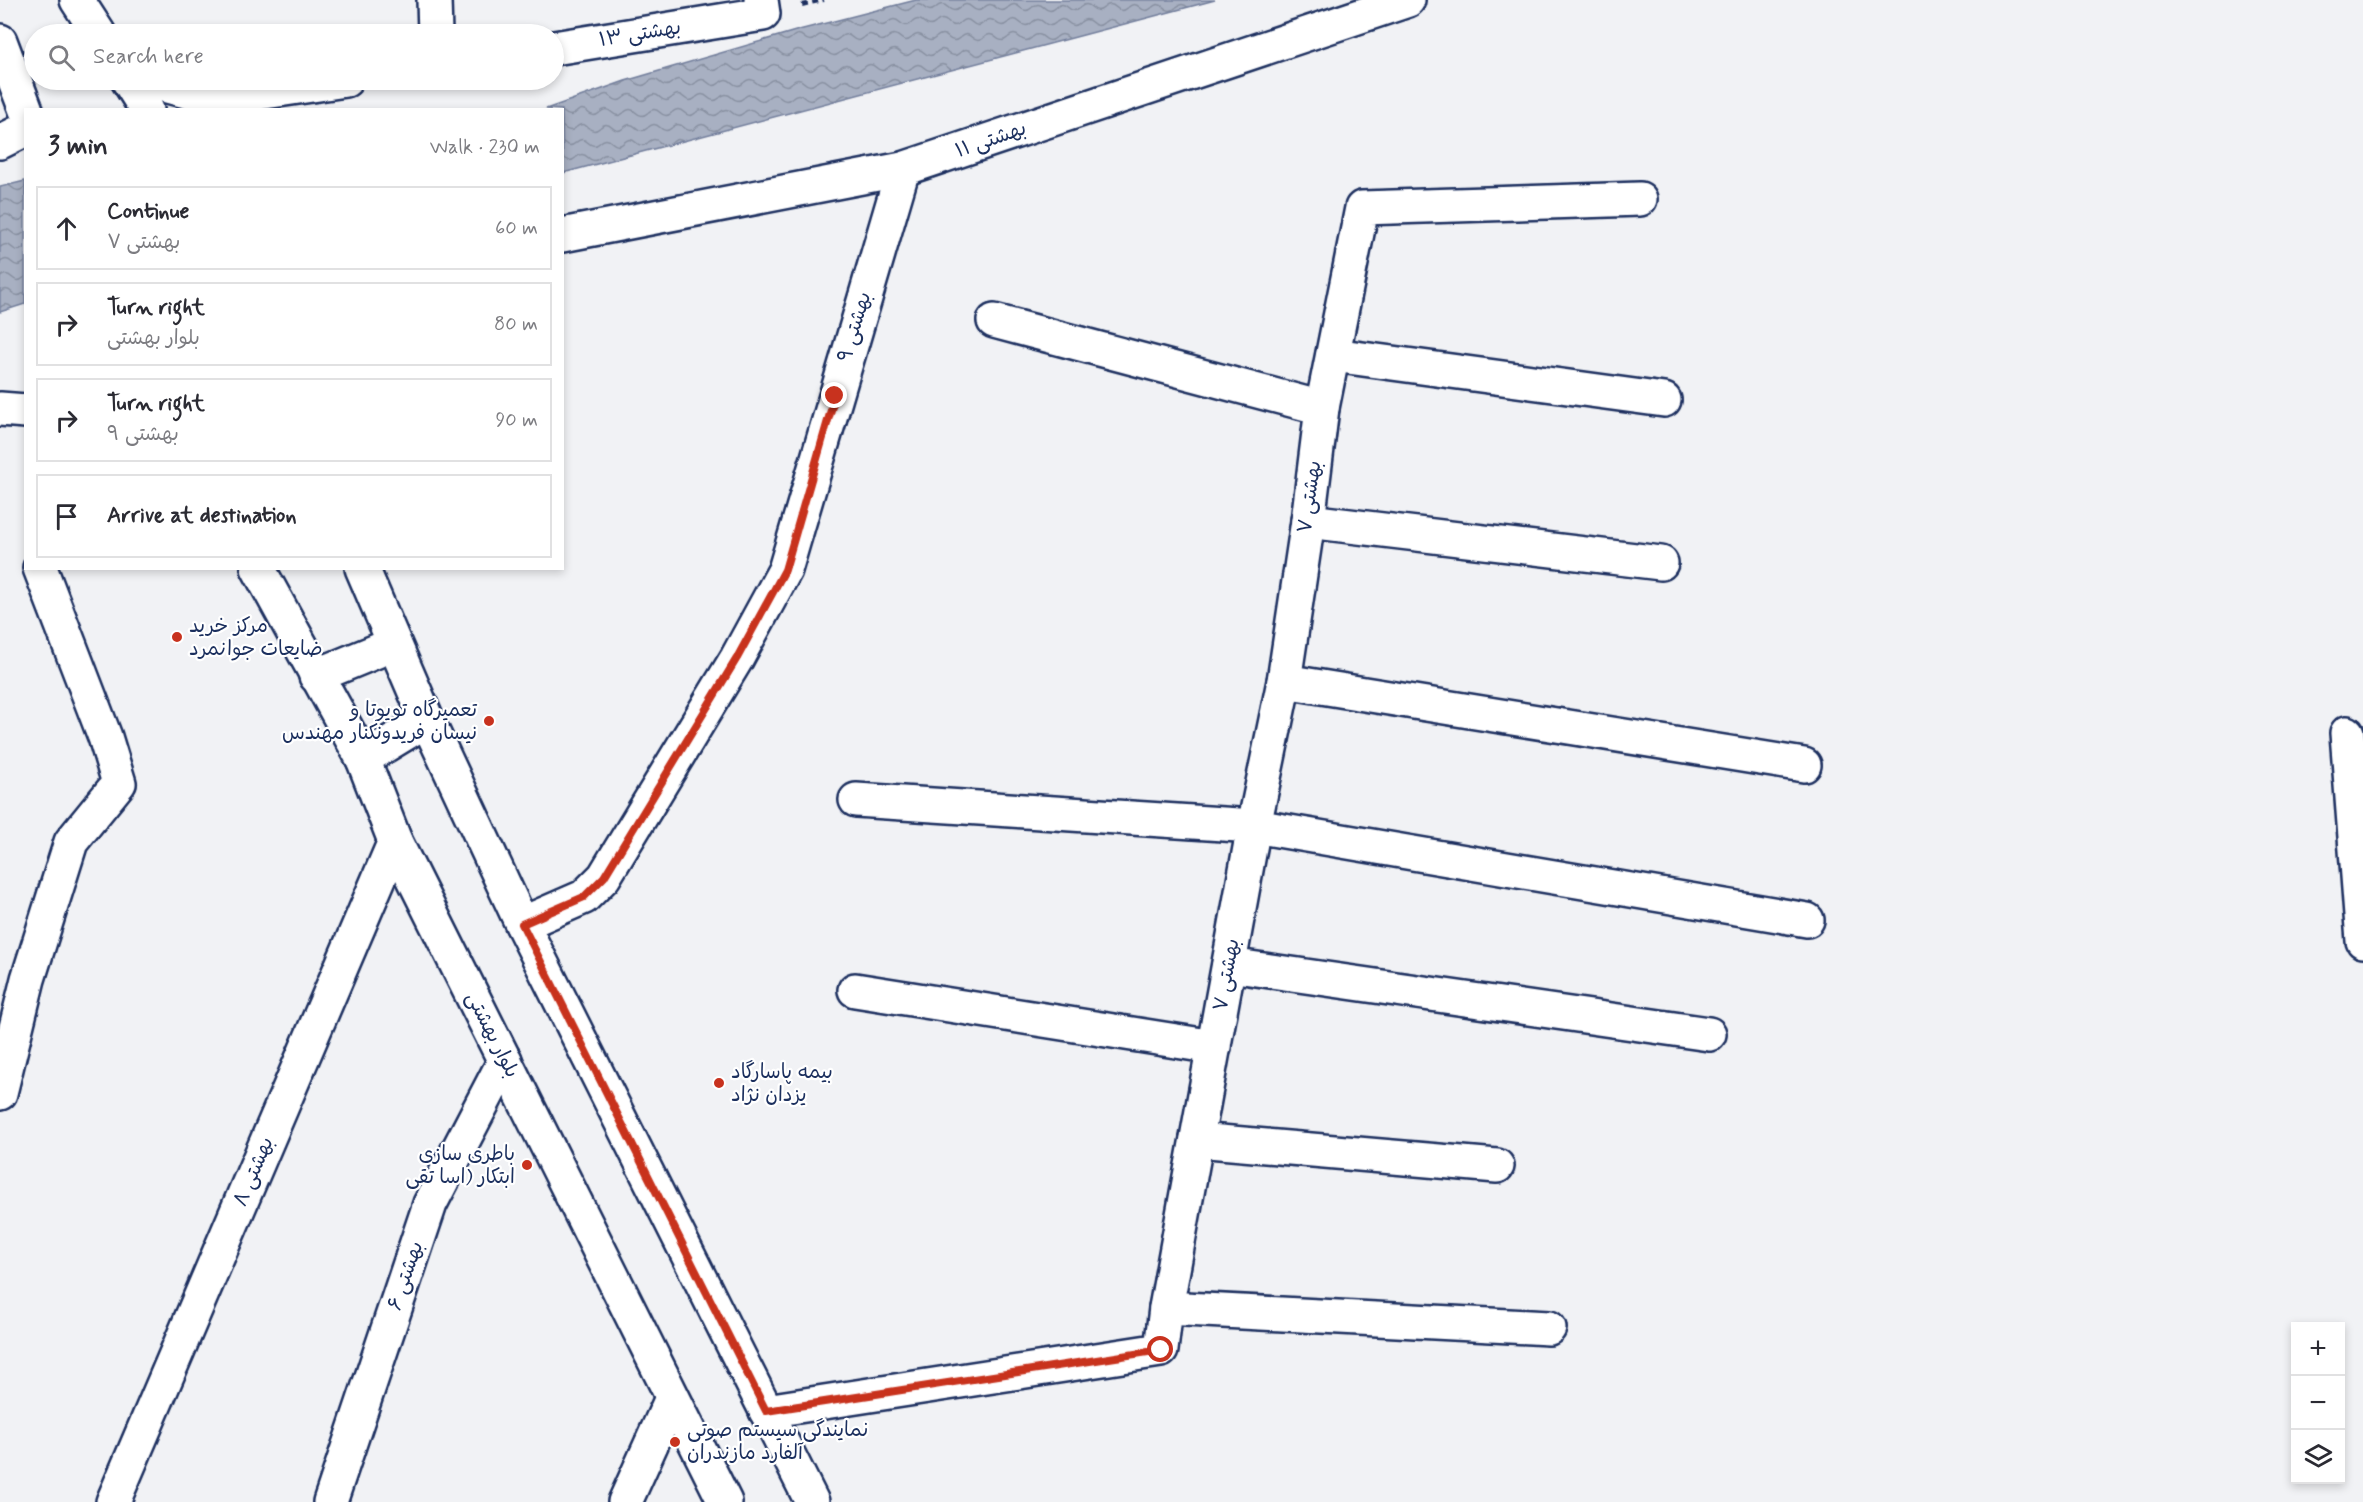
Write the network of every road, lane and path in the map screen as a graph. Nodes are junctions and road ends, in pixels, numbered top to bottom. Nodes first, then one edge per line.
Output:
1 (77, 0) edge
2 (434, 0) edge
3 (1408, 0) edge
4 (762, 7) edge
5 (93, 24) edge
6 (435, 24) edge
7 (0, 40) edge
8 (564, 46) edge
9 (134, 90) edge
10 (182, 90) edge
11 (278, 90) edge
12 (26, 108) edge
13 (146, 108) edge
14 (24, 130) edge
15 (0, 142) edge
16 (903, 169) junction
17 (1640, 199) dead end
18 (564, 235) edge
19 (994, 321) dead end
20 (1333, 355) junction
21 (1664, 400) dead end
22 (1322, 408) junction
23 (0, 410) edge
24 (24, 411) edge
25 (1308, 521) junction
26 (1661, 563) dead end
27 (41, 570) edge
28 (259, 570) edge
29 (363, 570) edge
30 (394, 644) junction
31 (316, 676) junction
32 (1284, 681) junction
33 (427, 720) junction
34 (2348, 733) dead end
35 (363, 759) junction
36 (1804, 765) dead end
37 (856, 800) dead end
38 (1254, 826) junction
39 (394, 841) junction
40 (1807, 920) dead end
41 (522, 924) junction
42 (2363, 941) edge
43 (1229, 964) junction
44 (855, 990) dead end
45 (1709, 1034) dead end
46 (1214, 1047) junction
47 (505, 1060) junction
48 (0, 1093) edge
49 (1197, 1140) junction
50 (1497, 1166) dead end
51 (1166, 1308) junction
52 (1549, 1328) dead end
53 (672, 1398) junction
54 (766, 1411) junction
55 (113, 1502) edge
56 (330, 1502) edge
57 (625, 1502) edge
58 (725, 1502) edge
59 (812, 1502) edge

1 - 5 street
2 - 6 street
3 - 16 street, بهشتی ۱۱
4 - 8 street, بهشتی ۱۳
7 - 12 street
9 - 13 street
10 - 11 street
14 - 15 street
16 - 18 street, بهشتی ۱۱
16 - 41 street, بهشتی ۹
17 - 20 street, بهشتی ۷
19 - 22 street
20 - 21 street
20 - 22 street, بهشتی ۷
22 - 25 street, بهشتی ۷
23 - 24 street
25 - 26 street
25 - 32 street, بهشتی ۷
27 - 48 street
28 - 31 street, بلوار بهشتی
29 - 30 street
30 - 31 street
30 - 33 street
31 - 35 street, بلوار بهشتی
32 - 36 street
32 - 38 street, بهشتی ۷
33 - 35 street
33 - 41 street
34 - 42 street
35 - 39 street, بلوار بهشتی
37 - 38 street
38 - 40 street
38 - 43 street, بهشتی ۷
39 - 47 street, بلوار بهشتی
39 - 55 street, بهشتی ۸
41 - 54 street
43 - 45 street
43 - 46 street, بهشتی ۷
44 - 46 street
46 - 49 street, بهشتی ۷
47 - 53 street, بلوار بهشتی
47 - 56 street, بهشتی ۶
49 - 50 street
49 - 51 street, بهشتی ۷
51 - 52 street
51 - 54 street, بهشتی ۷
53 - 57 street
53 - 58 street, بلوار بهشتی
54 - 59 street

